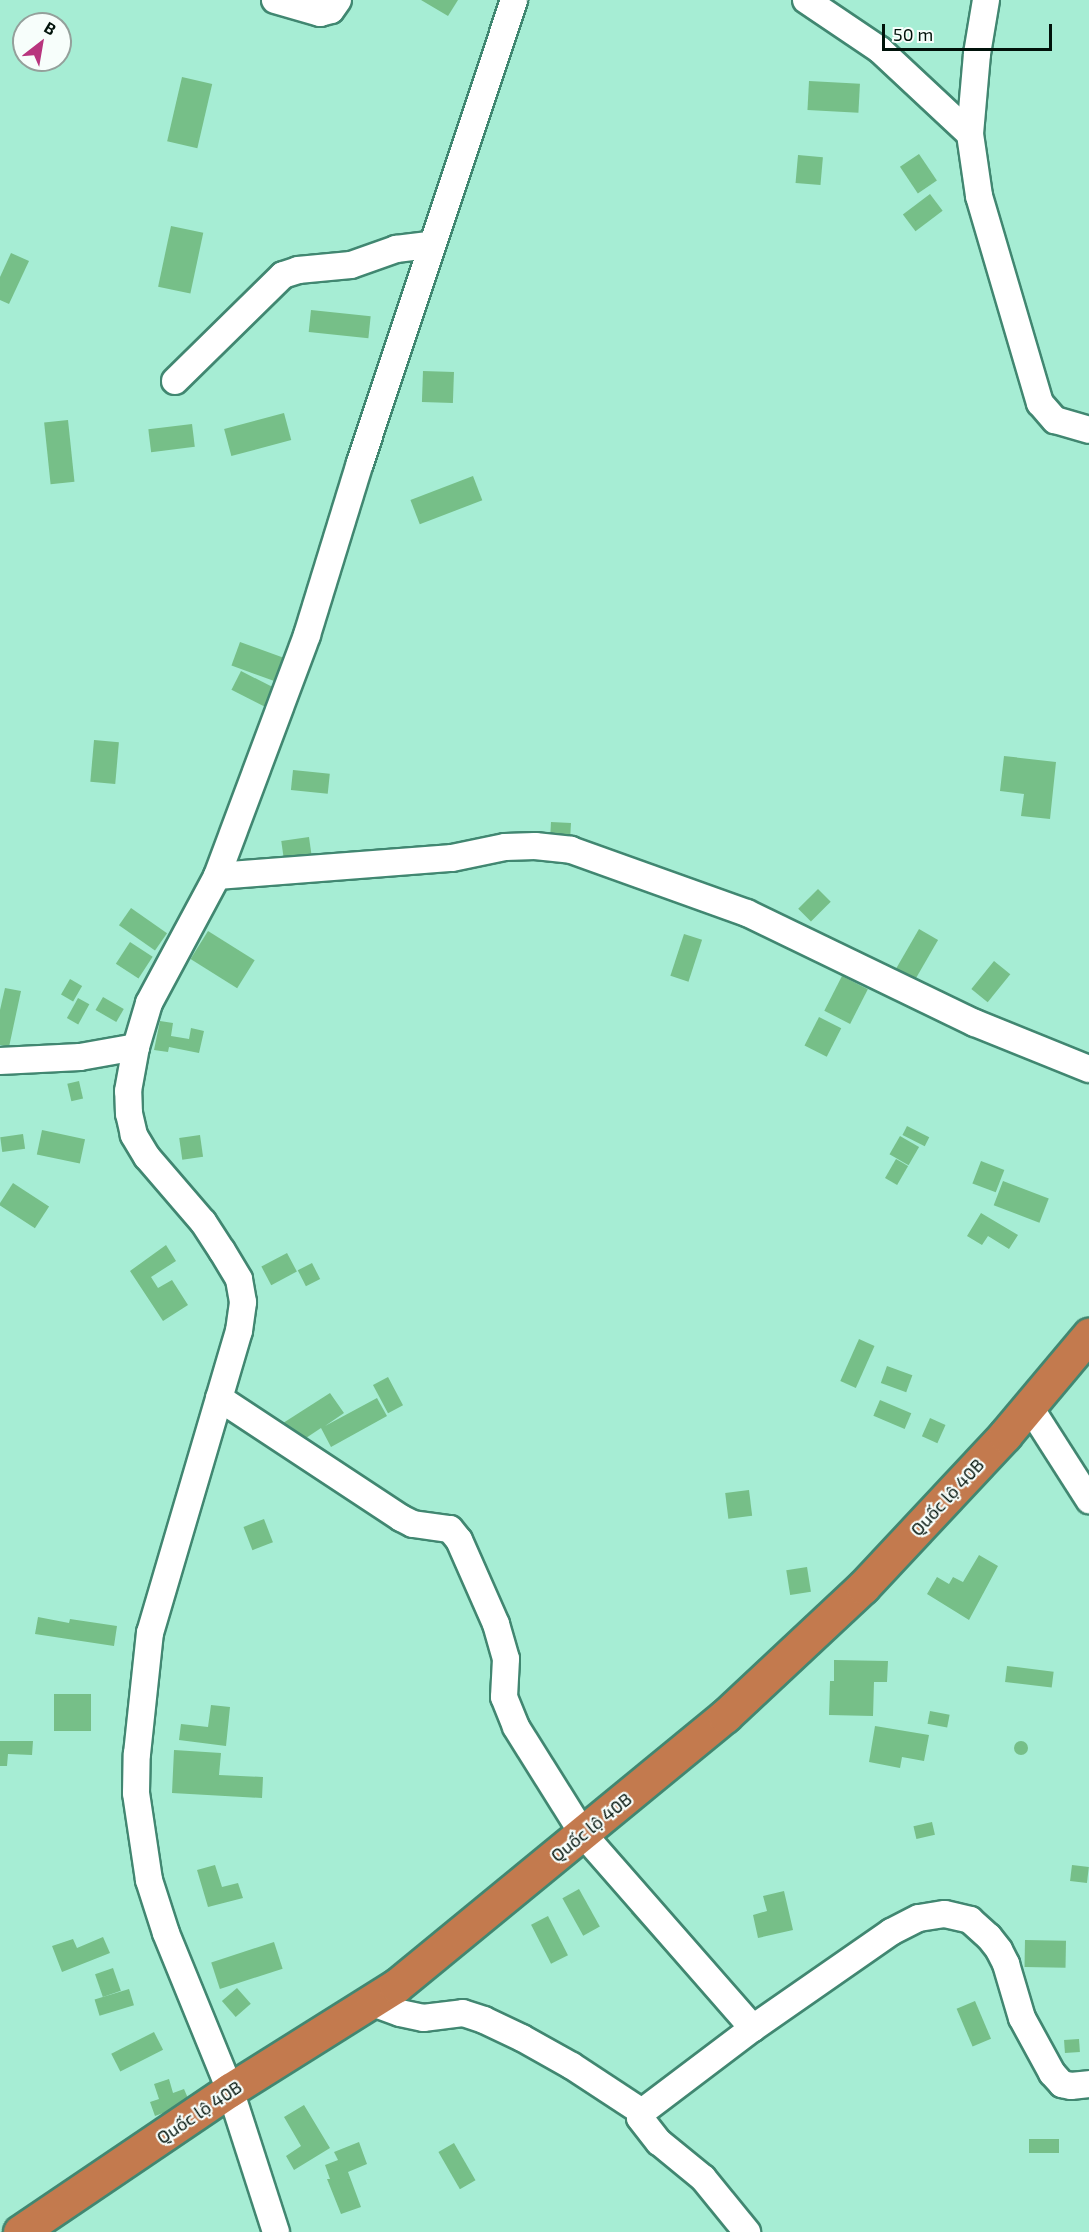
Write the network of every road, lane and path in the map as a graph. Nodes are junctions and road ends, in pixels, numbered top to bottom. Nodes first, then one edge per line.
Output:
1 (274, 0) edge
2 (339, 0) edge
3 (514, 0) edge
4 (806, 0) edge
5 (986, 0) edge
6 (970, 134) junction
7 (432, 245) junction
8 (175, 381) dead end
9 (1089, 430) edge
10 (217, 876) junction
11 (136, 1047) junction
12 (0, 1061) edge
13 (1089, 1069) edge
14 (1089, 1335) edge
15 (219, 1398) junction
16 (1029, 1406) junction
17 (1089, 1500) edge
18 (583, 1834) junction
19 (370, 2002) junction
20 (753, 2028) junction
21 (1089, 2084) edge
22 (230, 2090) junction
23 (642, 2112) junction
24 (20, 2232) edge
25 (276, 2232) edge
26 (747, 2232) edge

1 - 2 street
3 - 7 street
4 - 6 street
5 - 6 street
6 - 9 street
7 - 8 street
7 - 10 street
10 - 11 street
10 - 13 street
11 - 12 street
11 - 15 street
14 - 16 highway, Quốc lộ 40B
15 - 18 street
15 - 22 street
16 - 17 street
16 - 18 highway, Quốc lộ 40B
18 - 19 highway, Quốc lộ 40B
18 - 20 street
19 - 22 highway, Quốc lộ 40B
19 - 23 street
20 - 21 street
20 - 23 street
22 - 24 highway, Quốc lộ 40B
22 - 25 street
23 - 26 street

